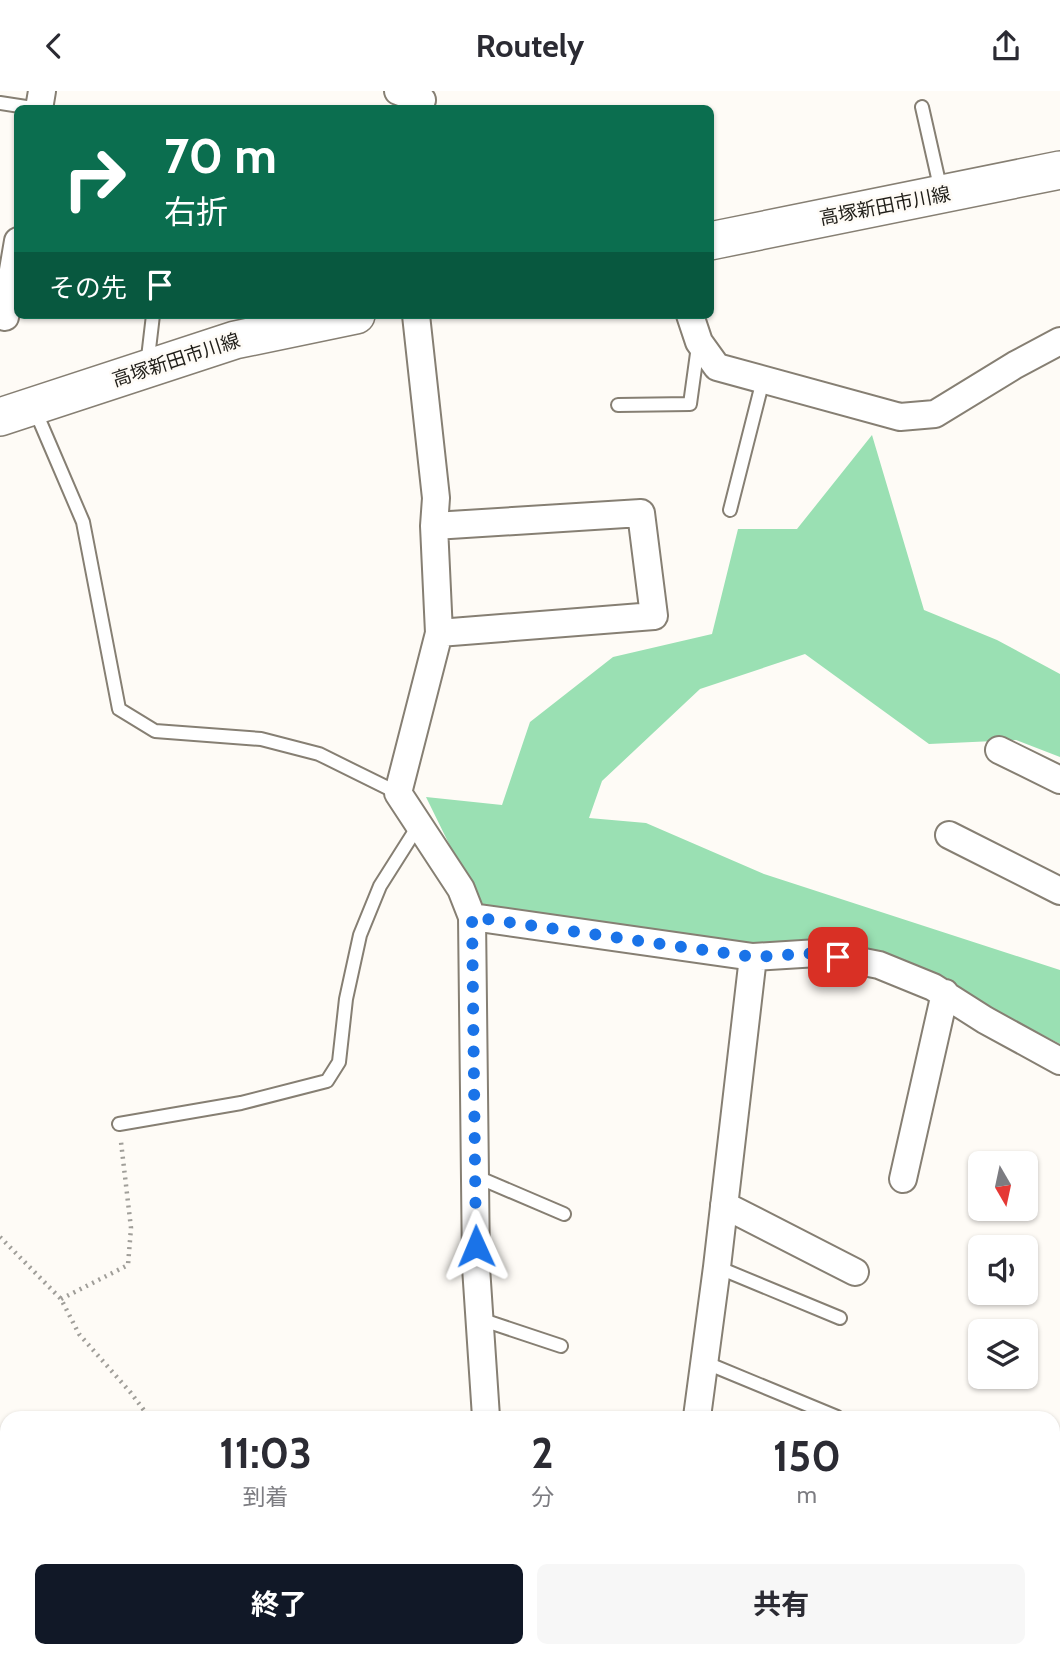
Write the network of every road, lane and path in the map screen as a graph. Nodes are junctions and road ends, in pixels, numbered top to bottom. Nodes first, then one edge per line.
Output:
1 (922, 107) dead end
2 (1060, 170) edge
3 (942, 194) junction
4 (714, 240) edge
5 (14, 264) edge
6 (5, 317) dead end
7 (152, 319) edge
8 (337, 319) edge
9 (416, 319) edge
10 (691, 319) edge
11 (1060, 341) edge
12 (699, 342) junction
13 (146, 370) junction
14 (762, 380) junction
15 (618, 405) dead end
16 (17, 412) edge
17 (730, 510) dead end
18 (434, 526) junction
19 (439, 633) junction
20 (999, 750) dead end
21 (1060, 780) edge
22 (398, 793) junction
23 (418, 827) junction
24 (948, 835) dead end
25 (1060, 891) edge
26 (472, 917) junction
27 (753, 957) junction
28 (944, 993) junction
29 (1060, 1061) edge
30 (119, 1124) joint
31 (475, 1176) junction
32 (903, 1179) dead end
33 (724, 1205) junction
34 (564, 1214) dead end
35 (0, 1237) edge
36 (717, 1267) junction
37 (855, 1272) dead end
38 (61, 1299) junction
39 (841, 1318) dead end
40 (480, 1319) junction
41 (561, 1346) dead end
42 (704, 1363) junction
43 (144, 1411) edge
44 (486, 1411) edge
45 (698, 1411) edge
46 (822, 1411) edge

1 - 3 lane
2 - 3 main road, 高塚新田市川線
3 - 4 main road, 高塚新田市川線
5 - 6 street
7 - 13 lane
8 - 13 main road, 高塚新田市川線
9 - 18 street
10 - 12 street
11 - 14 street
12 - 14 street
12 - 15 lane
13 - 16 main road, 高塚新田市川線
14 - 17 lane
16 - 22 lane
18 - 19 street
18 - 19 street
19 - 22 street
20 - 21 street
22 - 23 street
23 - 26 street
23 - 30 lane
24 - 25 street
26 - 27 street
26 - 31 street
27 - 28 street
27 - 33 street
28 - 29 street
28 - 32 street
30 - 38 path
31 - 34 lane
31 - 40 street
33 - 36 street
33 - 37 street
35 - 38 path
36 - 39 lane
36 - 42 street
38 - 43 path
40 - 41 lane
40 - 44 street
42 - 45 street
42 - 46 lane

